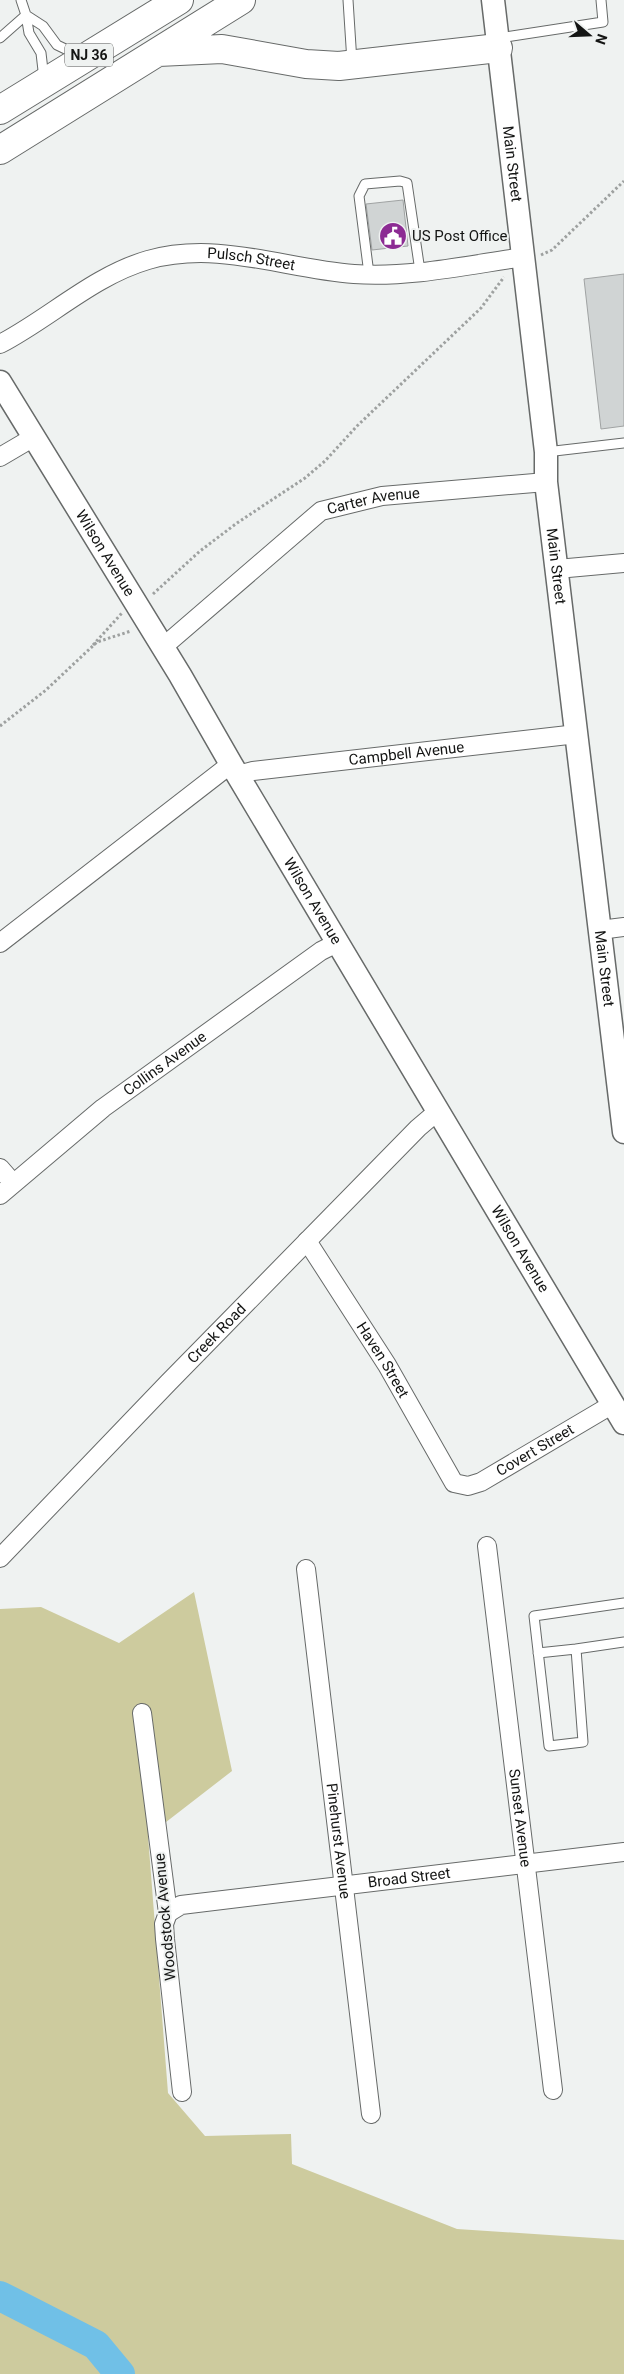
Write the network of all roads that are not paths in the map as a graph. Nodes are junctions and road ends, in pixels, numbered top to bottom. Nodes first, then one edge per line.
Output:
1 (21, 0) edge
2 (179, 0) edge
3 (241, 0) edge
4 (348, 0) edge
5 (493, 0) edge
6 (601, 0) edge
7 (26, 15) junction
8 (0, 38) edge
9 (498, 43) junction
10 (158, 52) junction
11 (85, 58) junction
12 (353, 65) junction
13 (45, 82) junction
14 (0, 110) edge
15 (0, 150) edge
16 (532, 256) junction
17 (420, 271) junction
18 (368, 274) junction
19 (0, 344) edge
20 (0, 382) edge
21 (34, 437) junction
22 (624, 443) edge
23 (546, 452) junction
24 (0, 457) edge
25 (546, 482) junction
26 (624, 563) edge
27 (557, 569) junction
28 (163, 647) junction
29 (577, 734) junction
30 (234, 770) junction
31 (624, 927) edge
32 (600, 930) junction
33 (0, 943) edge
34 (337, 943) junction
35 (438, 1111) junction
36 (624, 1132) edge
37 (0, 1168) edge
38 (13, 1183) junction
39 (0, 1195) edge
40 (307, 1241) junction
41 (613, 1404) junction
42 (624, 1423) edge
43 (454, 1483) joint
44 (487, 1546) dead end
45 (0, 1558) edge
46 (306, 1569) dead end
47 (624, 1603) edge
48 (624, 1642) edge
49 (576, 1649) junction
50 (538, 1653) junction
51 (142, 1713) dead end
52 (624, 1852) edge
53 (525, 1864) junction
54 (344, 1886) junction
55 (168, 1913) junction
56 (553, 2090) dead end
57 (182, 2092) dead end
58 (371, 2114) dead end

1 - 7 lane
2 - 11 highway, NJ 36
3 - 10 highway, NJ 36
4 - 12 lane
5 - 9 street, Main Street
6 - 9 lane
7 - 8 lane
7 - 11 lane
7 - 13 lane
9 - 12 highway
9 - 16 street, Main Street
10 - 12 highway
10 - 15 highway, NJ 36
11 - 13 highway, NJ 36
13 - 14 highway, NJ 36
16 - 17 street, Pulsch Street
16 - 23 street, Main Street
17 - 18 street, Pulsch Street
17 - 18 lane
18 - 19 street, Pulsch Street
20 - 21 street, Wilson Avenue
21 - 24 street
21 - 28 street, Wilson Avenue
22 - 23 lane
23 - 25 street, Main Street
25 - 27 street, Main Street
25 - 28 street, Carter Avenue
26 - 27 street
27 - 29 street, Main Street
28 - 30 street, Wilson Avenue
29 - 30 street, Campbell Avenue
29 - 32 street, Main Street
30 - 33 street, Campbell Avenue
30 - 34 street, Wilson Avenue
31 - 32 street
32 - 36 street, Main Street
34 - 35 street, Wilson Avenue
34 - 38 street, Collins Avenue
35 - 40 street, Creek Road
35 - 41 street, Wilson Avenue
37 - 38 street
38 - 39 street, Collins Avenue
40 - 43 street, Haven Street
40 - 45 street, Creek Road
41 - 42 street, Wilson Avenue
41 - 43 street, Covert Street
44 - 53 street, Sunset Avenue
46 - 54 street, Pinehurst Avenue
47 - 50 lane
48 - 49 lane
49 - 50 lane
49 - 50 lane
51 - 55 street, Woodstock Avenue
52 - 53 street, Broad Street
53 - 54 street, Broad Street
53 - 56 street, Sunset Avenue
54 - 55 street, Broad Street
54 - 58 street, Pinehurst Avenue
55 - 57 street, Woodstock Avenue

